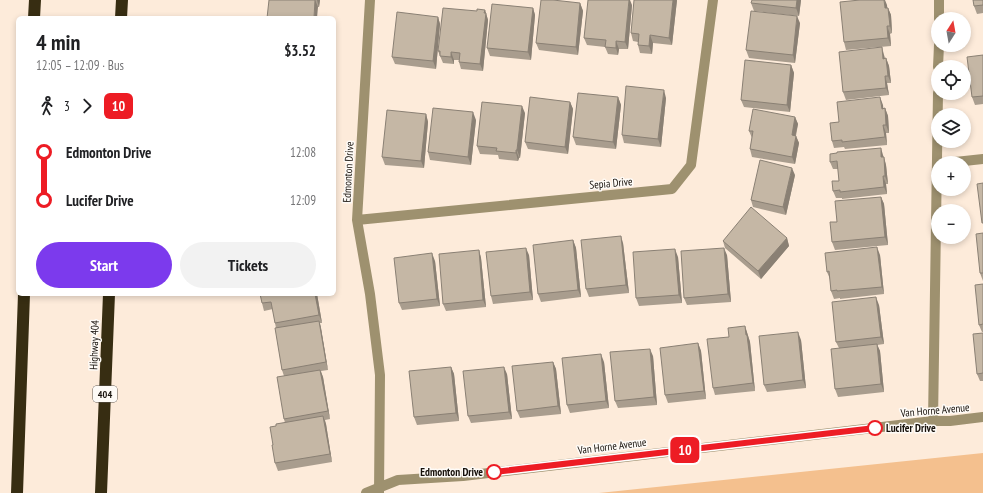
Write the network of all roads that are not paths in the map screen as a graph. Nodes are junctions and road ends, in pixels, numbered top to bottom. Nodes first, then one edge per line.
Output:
1 (35, 0) edge
2 (122, 0) edge
3 (370, 0) edge
4 (713, 0) edge
5 (939, 0) edge
6 (939, 12) edge
7 (34, 16) edge
8 (121, 16) edge
9 (938, 100) edge
10 (940, 156) edge
11 (983, 159) edge
12 (971, 160) edge
13 (939, 196) edge
14 (357, 220) junction
15 (24, 296) edge
16 (109, 296) edge
17 (983, 417) edge
18 (933, 421) junction
19 (379, 491) edge
20 (17, 493) edge
21 (101, 493) edge
22 (366, 493) edge

1 - 7 highway
2 - 8 highway
3 - 14 street, Edmonton Drive
4 - 14 street, Sepia Drive
5 - 6 street
9 - 10 street
11 - 12 street
13 - 18 street
14 - 19 street, Edmonton Drive
15 - 20 highway
16 - 21 highway, Highway 404 / 404
17 - 18 street, Van Horne Avenue
18 - 19 street, Van Horne Avenue
19 - 22 street, Van Horne Avenue

